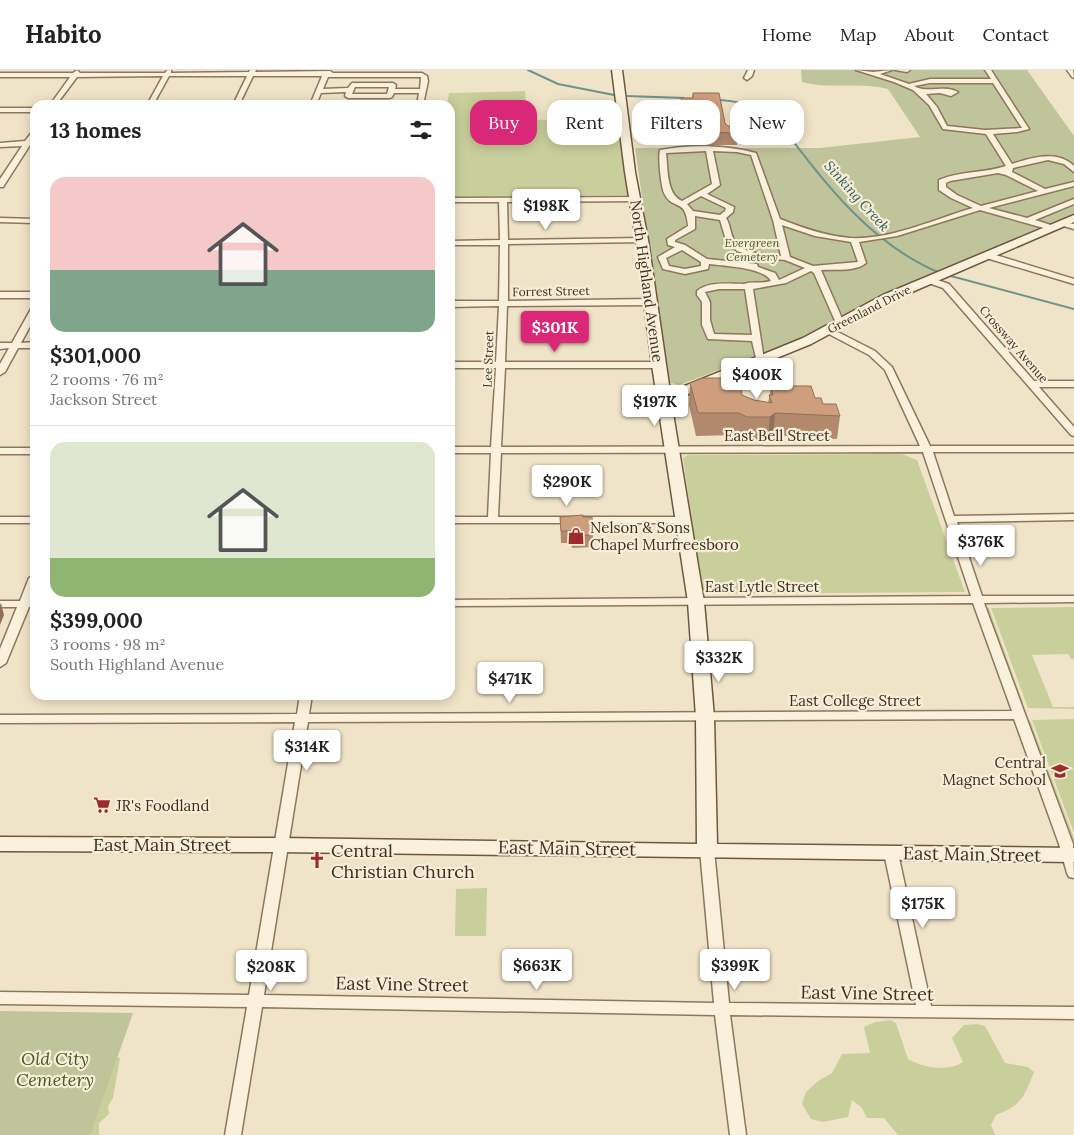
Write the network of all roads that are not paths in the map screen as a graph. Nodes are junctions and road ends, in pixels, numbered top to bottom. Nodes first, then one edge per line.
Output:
1 (340, 70) edge
2 (617, 70) edge
3 (751, 70) edge
4 (859, 70) edge
5 (889, 70) edge
6 (898, 70) edge
7 (908, 70) edge
8 (988, 70) edge
9 (1070, 70) edge
10 (252, 72) edge
11 (76, 73) edge
12 (168, 73) edge
13 (326, 74) junction
14 (872, 74) junction
15 (0, 75) edge
16 (1074, 76) edge
17 (747, 78) dead end
18 (995, 81) junction
19 (906, 86) junction
20 (350, 90) junction
21 (318, 91) junction
22 (392, 91) junction
23 (423, 91) junction
24 (919, 92) junction
25 (942, 92) dead end
26 (57, 100) edge
27 (153, 100) edge
28 (238, 100) edge
29 (315, 100) edge
30 (421, 100) edge
31 (0, 110) edge
32 (30, 110) edge
33 (988, 131) junction
34 (30, 143) edge
35 (0, 144) edge
36 (30, 144) edge
37 (709, 149) junction
38 (1009, 170) junction
39 (1074, 170) edge
40 (1074, 184) edge
41 (0, 185) edge
42 (1044, 191) junction
43 (702, 194) junction
44 (635, 199) junction
45 (455, 200) edge
46 (503, 200) junction
47 (1074, 201) edge
48 (683, 204) junction
49 (978, 208) junction
50 (691, 213) junction
51 (722, 218) junction
52 (1074, 218) edge
53 (0, 220) edge
54 (777, 220) junction
55 (1029, 220) junction
56 (30, 221) edge
57 (1068, 225) edge
58 (1050, 228) junction
59 (642, 240) junction
60 (854, 240) junction
61 (455, 243) edge
62 (505, 243) junction
63 (682, 246) junction
64 (986, 255) junction
65 (775, 258) junction
66 (786, 258) junction
67 (705, 261) junction
68 (760, 268) junction
69 (812, 268) junction
70 (938, 276) junction
71 (1074, 282) edge
72 (772, 284) junction
73 (748, 285) junction
74 (0, 295) edge
75 (30, 295) edge
76 (651, 302) junction
77 (455, 304) edge
78 (502, 304) junction
79 (30, 319) edge
80 (840, 323) junction
81 (828, 330) junction
82 (757, 338) junction
83 (30, 345) edge
84 (0, 346) edge
85 (16, 346) junction
86 (760, 360) junction
87 (455, 365) edge
88 (502, 365) junction
89 (659, 365) junction
90 (0, 372) edge
91 (1034, 384) junction
92 (1074, 384) edge
93 (664, 399) junction
94 (1074, 433) edge
95 (1074, 448) edge
96 (455, 450) edge
97 (496, 450) junction
98 (673, 450) junction
99 (927, 450) junction
100 (30, 451) edge
101 (0, 452) edge
102 (1074, 517) edge
103 (951, 519) junction
104 (0, 520) edge
105 (30, 520) edge
106 (455, 520) edge
107 (493, 520) junction
108 (684, 520) junction
109 (1074, 599) edge
110 (978, 600) junction
111 (696, 602) junction
112 (455, 603) edge
113 (0, 604) edge
114 (30, 604) edge
115 (0, 663) edge
116 (305, 700) edge
117 (1020, 715) junction
118 (705, 717) junction
119 (0, 719) edge
120 (302, 719) junction
121 (0, 844) edge
122 (280, 845) junction
123 (707, 850) junction
124 (891, 853) junction
125 (1072, 861) edge
126 (0, 998) edge
127 (255, 1000) junction
128 (722, 1010) junction
129 (925, 1012) junction
130 (1074, 1013) edge
131 (234, 1135) edge
132 (738, 1135) edge

1 - 13 street
2 - 44 street, North Highland Avenue
3 - 17 street
4 - 14 street
5 - 14 street
6 - 7 street
8 - 18 street
9 - 16 street
10 - 12 street
10 - 13 street
10 - 28 street
11 - 12 street
11 - 15 street
11 - 26 street
12 - 27 street
13 - 21 street
13 - 23 street
14 - 19 street
18 - 19 street
18 - 33 street
19 - 24 street
20 - 21 street
20 - 22 street
20 - 22 street
21 - 29 street
22 - 23 street
23 - 30 street
24 - 25 street
24 - 33 street
31 - 32 street
33 - 38 street
34 - 35 street
36 - 41 street
37 - 43 street
37 - 48 street
37 - 54 street
38 - 39 street
38 - 42 street
38 - 49 street
40 - 42 street
42 - 49 street
43 - 48 street
43 - 51 street
44 - 46 street
44 - 59 street, North Highland Avenue
45 - 46 street
46 - 62 street, Lee Street
47 - 55 street
48 - 50 street
49 - 55 street
49 - 60 street
50 - 51 street
50 - 63 street
51 - 65 street
52 - 57 street, Greenland Drive
53 - 56 street
54 - 60 street
54 - 66 street
55 - 58 street
57 - 58 street, Greenland Drive
58 - 64 street, Greenland Drive
59 - 62 street
59 - 76 street, North Highland Avenue
60 - 69 street
61 - 62 street
62 - 78 street, Lee Street
63 - 67 street
63 - 67 street
64 - 70 street, Greenland Drive
64 - 71 street
65 - 66 street
65 - 68 street
66 - 69 street
67 - 68 street
68 - 72 street
69 - 72 street
69 - 80 street
70 - 80 street, Greenland Drive
70 - 91 street, Crossway Avenue
72 - 73 street
73 - 82 street
73 - 82 street
74 - 75 street
76 - 78 street, Forrest Street
76 - 89 street, North Highland Avenue
77 - 78 street, Forrest Street
78 - 88 street, Lee Street
79 - 85 street
80 - 81 street, Greenland Drive
81 - 86 street, Greenland Drive
81 - 99 street
82 - 86 street
83 - 85 street
84 - 85 street
85 - 90 street
86 - 93 street, Greenland Drive
87 - 88 street
88 - 89 street
88 - 97 street, Lee Street
89 - 93 street, North Highland Avenue
91 - 92 street
91 - 94 street, Crossway Avenue
93 - 98 street, North Highland Avenue
95 - 99 street, East Bell Street
96 - 97 street, East Bell Street
97 - 98 street, East Bell Street
97 - 107 street, Lee Street
98 - 99 street, East Bell Street
98 - 108 street, North Highland Avenue
99 - 103 street
100 - 101 street
102 - 103 street
103 - 110 street
104 - 105 street
106 - 107 street
107 - 108 street
108 - 111 street, North Highland Avenue
109 - 110 street, East Lytle Street
110 - 111 street, East Lytle Street
110 - 117 street
111 - 112 street, East Lytle Street
111 - 118 street, North Highland Avenue
113 - 114 street
114 - 115 street
116 - 120 street
117 - 118 street, East College Street
117 - 125 street
118 - 120 street, East College Street
118 - 123 street, North Highland Avenue
119 - 120 street, East College Street
120 - 122 street
121 - 122 street, East Main Street
122 - 123 street, East Main Street
122 - 127 street
123 - 124 street, East Main Street
123 - 128 street
124 - 125 street, East Main Street
124 - 129 street
126 - 127 street, East Vine Street
127 - 128 street, East Vine Street
127 - 131 street
128 - 129 street, East Vine Street
128 - 132 street
129 - 130 street, East Vine Street

